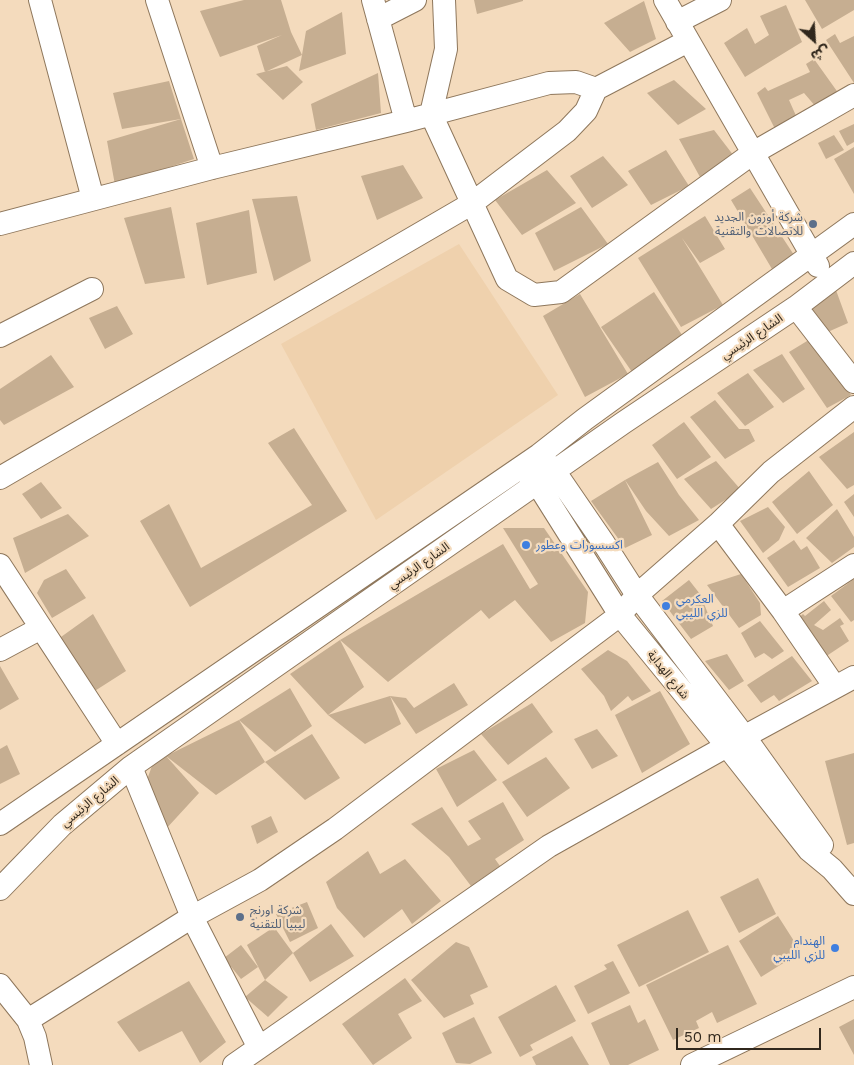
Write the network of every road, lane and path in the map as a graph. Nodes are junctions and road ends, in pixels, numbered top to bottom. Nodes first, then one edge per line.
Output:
1 (40, 0) edge
2 (158, 0) edge
3 (415, 0) edge
4 (444, 0) edge
5 (665, 0) edge
6 (720, 0) edge
7 (376, 10) edge
8 (677, 22) junction
9 (688, 41) junction
10 (596, 89) junction
11 (854, 95) edge
12 (431, 114) junction
13 (406, 121) junction
14 (753, 153) junction
15 (212, 168) junction
16 (93, 199) junction
17 (471, 204) junction
18 (0, 224) edge
19 (854, 224) edge
20 (811, 254) junction
21 (854, 263) edge
22 (828, 282) junction
23 (92, 289) dead end
24 (796, 307) junction
25 (0, 336) edge
26 (854, 382) edge
27 (854, 407) edge
28 (538, 469) junction
29 (0, 478) edge
30 (718, 524) junction
31 (0, 565) edge
32 (854, 565) edge
33 (636, 595) junction
34 (783, 611) junction
35 (620, 615) junction
36 (41, 628) junction
37 (0, 650) edge
38 (845, 682) edge
39 (735, 741) junction
40 (117, 744) junction
41 (131, 768) junction
42 (0, 824) edge
43 (0, 889) edge
44 (854, 894) edge
45 (192, 916) junction
46 (0, 985) edge
47 (854, 987) edge
48 (28, 1020) junction
49 (258, 1046) junction
50 (41, 1065) edge
51 (234, 1065) edge
52 (692, 1065) edge

1 - 16 street
2 - 15 street
3 - 7 street
4 - 12 street
5 - 8 street
6 - 8 street
7 - 13 street
8 - 9 street
9 - 10 street
9 - 14 street
10 - 12 street
10 - 17 street
11 - 14 street
12 - 13 street
12 - 17 street
13 - 15 street
14 - 17 street
14 - 20 street
15 - 16 street
16 - 18 street
17 - 29 street
19 - 20 street, الشارع الرئيسي
20 - 22 street
20 - 28 street, الشارع الرئيسي
21 - 22 street, الشارع الرئيسي
22 - 24 street, الشارع الرئيسي
23 - 25 street
24 - 26 street
24 - 28 street, الشارع الرئيسي
27 - 30 street
28 - 33 street, شارع الهداية
28 - 35 street, شارع الهداية
28 - 40 street, الشارع الرئيسي
28 - 41 street, الشارع الرئيسي
30 - 33 street
30 - 34 street
31 - 36 street
32 - 34 street
33 - 35 street
33 - 39 street, شارع الهداية
34 - 38 street
35 - 39 street, شارع الهداية
35 - 45 street
36 - 37 street
36 - 40 street
38 - 39 street
39 - 44 street, شارع الهداية
39 - 49 street
40 - 42 street, الشارع الرئيسي
41 - 43 street, الشارع الرئيسي
41 - 45 street
45 - 48 street
45 - 49 street
46 - 48 street
47 - 52 street
48 - 50 street
49 - 51 street

